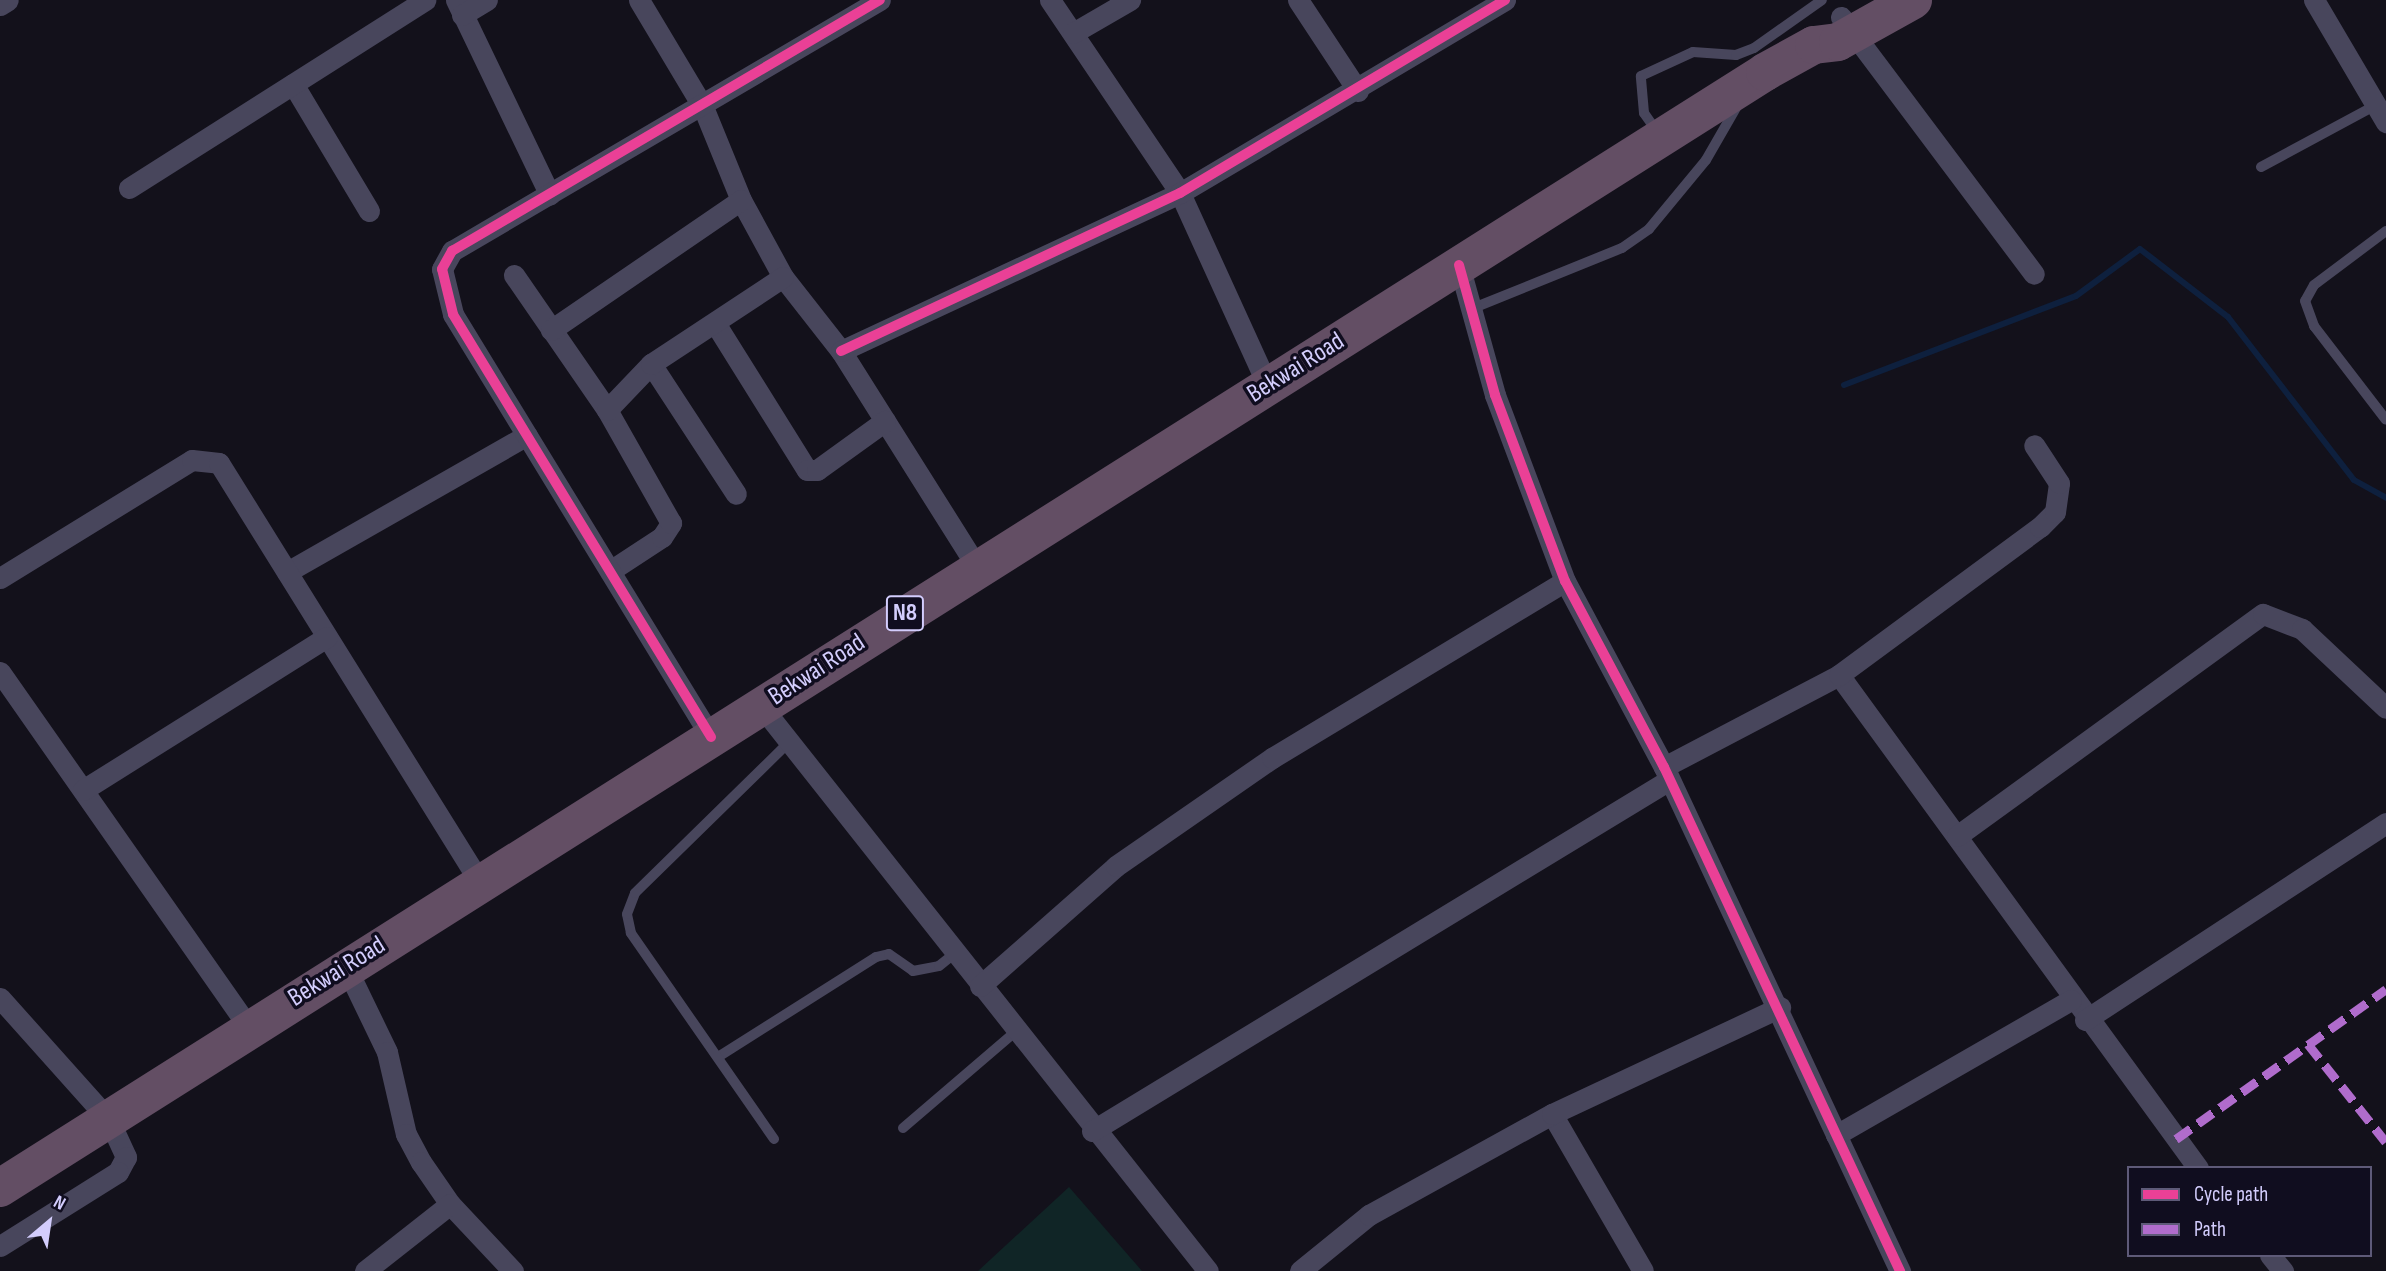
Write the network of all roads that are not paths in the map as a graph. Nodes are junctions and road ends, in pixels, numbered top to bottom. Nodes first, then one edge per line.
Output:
1 (8, 0) edge
2 (425, 0) edge
3 (487, 0) edge
4 (639, 0) edge
5 (880, 0) edge
6 (1050, 0) edge
7 (1130, 0) edge
8 (1298, 0) edge
9 (1505, 0) edge
10 (2314, 0) edge
11 (0, 5) edge
12 (459, 7) edge
13 (1872, 8) edge
14 (1073, 33) junction
15 (1757, 67) junction
16 (293, 84) junction
17 (1358, 91) junction
18 (703, 107) junction
19 (2381, 114) edge
20 (1661, 138) junction
21 (2261, 167) dead end
22 (128, 188) dead end
23 (1180, 193) junction
24 (550, 195) junction
25 (741, 200) junction
26 (369, 211) dead end
27 (2386, 231) edge
28 (1459, 265) junction
29 (2034, 274) dead end
30 (514, 275) dead end
31 (782, 277) junction
32 (1471, 309) junction
33 (715, 323) junction
34 (551, 330) junction
35 (841, 351) junction
36 (651, 364) junction
37 (1268, 386) junction
38 (607, 410) junction
39 (2386, 420) edge
40 (885, 421) junction
41 (527, 435) junction
42 (2034, 444) dead end
43 (736, 494) dead end
44 (977, 567) junction
45 (610, 571) junction
46 (287, 572) junction
47 (0, 578) edge
48 (1565, 581) junction
49 (327, 637) junction
50 (0, 672) edge
51 (1839, 675) junction
52 (761, 706) junction
53 (2386, 708) edge
54 (711, 737) junction
55 (789, 741) junction
56 (1666, 773) junction
57 (83, 790) junction
58 (2386, 823) edge
59 (1956, 836) junction
60 (480, 884) junction
61 (954, 954) junction
62 (346, 967) junction
63 (980, 986) junction
64 (0, 998) edge
65 (2071, 1000) junction
66 (1780, 1007) junction
67 (2085, 1020) junction
68 (249, 1028) junction
69 (1015, 1032) junction
70 (718, 1057) junction
71 (1552, 1114) junction
72 (109, 1120) junction
73 (904, 1128) dead end
74 (1092, 1131) junction
75 (1836, 1135) junction
76 (774, 1139) dead end
77 (2196, 1166) edge
78 (0, 1188) edge
79 (450, 1204) junction
80 (0, 1246) edge
81 (2272, 1257) edge
82 (365, 1271) edge
83 (513, 1271) edge
84 (1208, 1271) edge
85 (1300, 1271) edge
86 (1643, 1271) edge
87 (1900, 1271) edge
88 (2283, 1271) edge

1 - 11 street
2 - 16 street
3 - 12 street
4 - 18 street
5 - 18 street
6 - 14 street
7 - 14 street
8 - 17 street
9 - 17 street
10 - 19 street
12 - 24 street
13 - 15 lane
13 - 15 highway, Bekwai Road / N8
13 - 29 street
14 - 23 street
15 - 20 highway, Bekwai Road / N8
15 - 20 lane
15 - 32 lane
16 - 22 street
16 - 26 street
17 - 23 street
18 - 24 street
18 - 25 street
19 - 21 lane
20 - 28 highway, Bekwai Road / N8
23 - 35 street
23 - 37 street
24 - 41 street
25 - 31 street
25 - 34 street
27 - 39 lane
28 - 32 street
28 - 37 highway, Bekwai Road / N8
30 - 34 street
31 - 33 street
31 - 35 street
32 - 48 street
33 - 36 street
33 - 40 street
34 - 38 street
35 - 40 street
36 - 38 street
36 - 43 street
37 - 44 highway, Bekwai Road / N8
38 - 45 street
40 - 44 street
41 - 45 street
41 - 46 street
42 - 51 street
44 - 52 highway, Bekwai Road / N8
45 - 54 street
46 - 47 street
46 - 49 street
48 - 56 street
48 - 63 street
49 - 57 street
49 - 60 street
50 - 57 street
51 - 56 street
51 - 59 street
52 - 54 highway, Bekwai Road / N8
52 - 55 street
53 - 59 street
54 - 60 highway, Bekwai Road / N8
55 - 61 street
55 - 70 lane
56 - 66 street
56 - 74 street
57 - 68 street
58 - 67 street
59 - 65 street
60 - 62 highway, Bekwai Road / N8
61 - 63 street
61 - 70 lane
62 - 68 highway, Bekwai Road / N8
62 - 79 street
63 - 69 street
64 - 72 street
65 - 67 street
65 - 75 street
66 - 71 street
66 - 75 street
67 - 77 street
68 - 72 highway, Bekwai Road / N8
69 - 73 lane
69 - 74 street
70 - 76 lane
71 - 85 street
71 - 86 street
72 - 78 highway, Bekwai Road / N8
72 - 80 street
74 - 84 street
75 - 87 street
79 - 82 street
79 - 83 street
81 - 88 street

